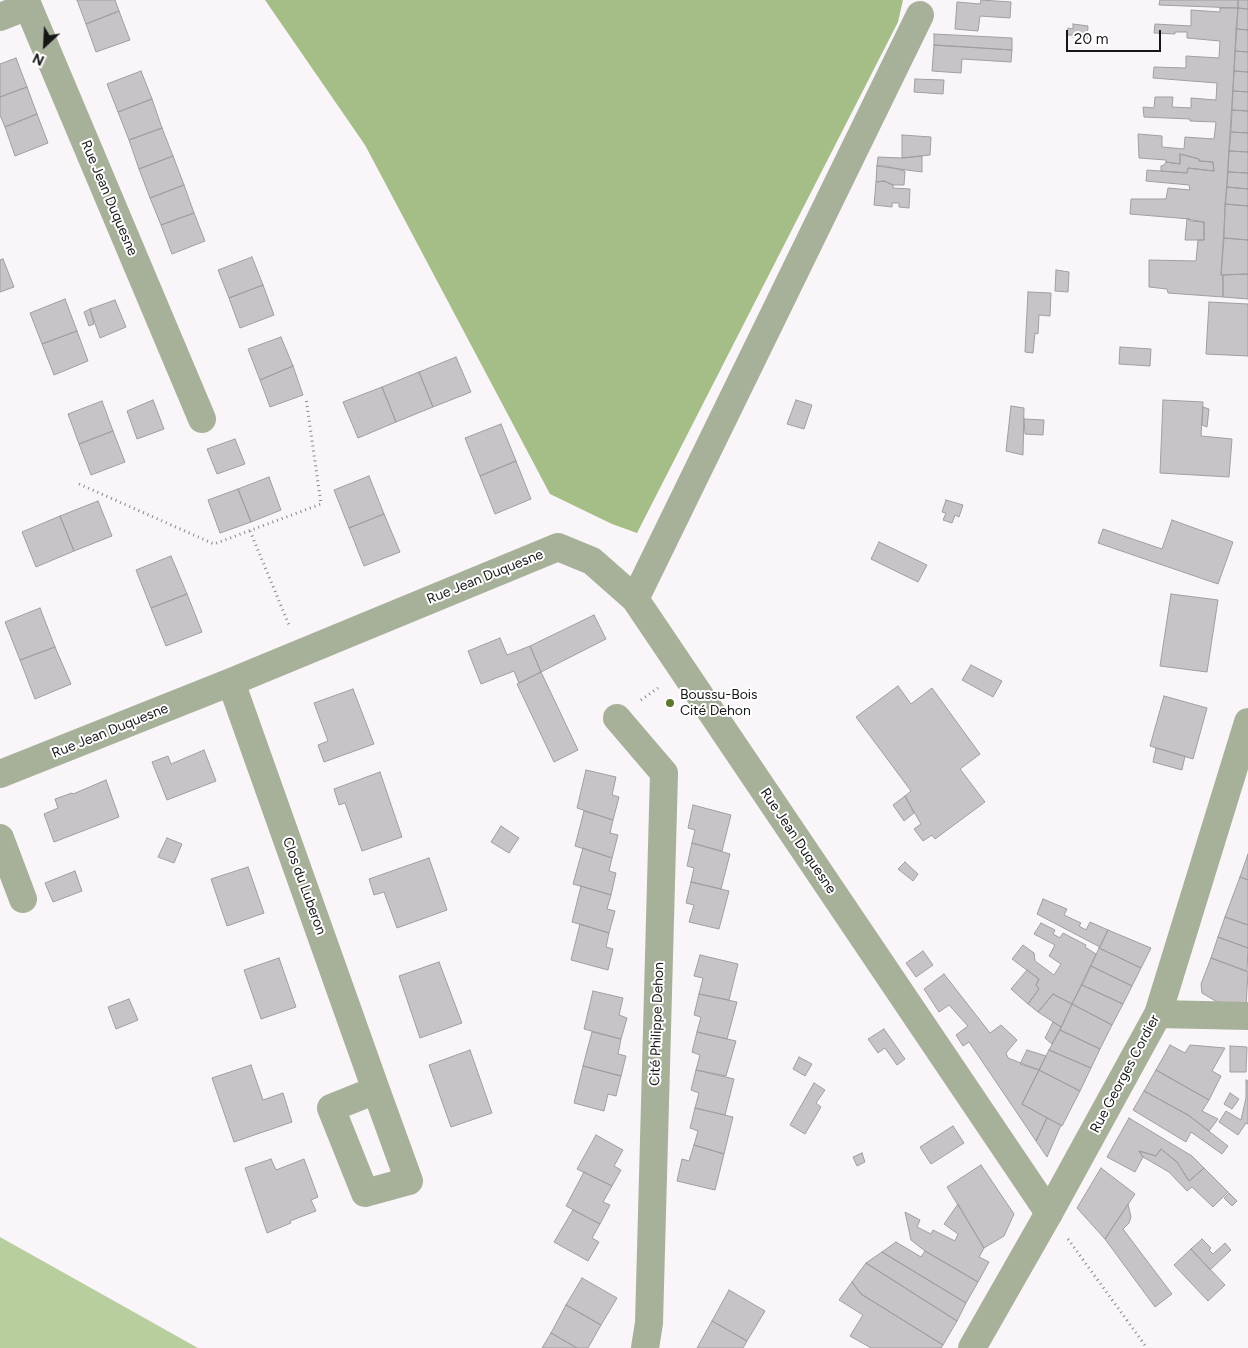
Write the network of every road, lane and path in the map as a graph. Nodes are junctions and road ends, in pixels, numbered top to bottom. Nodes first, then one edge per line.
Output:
1 (920, 16) dead end
2 (0, 17) edge
3 (306, 398) dead end
4 (202, 419) dead end
5 (78, 484) dead end
6 (250, 531) junction
7 (635, 599) junction
8 (300, 654) junction
9 (231, 682) junction
10 (617, 718) dead end
11 (1248, 722) edge
12 (0, 774) edge
13 (0, 838) edge
14 (23, 899) dead end
15 (1158, 1014) junction
16 (1248, 1016) edge
17 (376, 1090) dead end
18 (1049, 1213) junction
19 (645, 1348) edge
20 (972, 1348) edge
21 (1147, 1348) edge

1 - 7 street
2 - 4 street, Rue Jean Duquesne
3 - 6 path
5 - 6 path
6 - 8 path
7 - 8 street, Rue Jean Duquesne
7 - 18 street, Rue Jean Duquesne
8 - 9 street, Rue Jean Duquesne
9 - 12 street, Rue Jean Duquesne
9 - 17 street, Clos du Luberon
10 - 19 street, Cité Philippe Dehon
11 - 15 street, Rue Georges Cordier
13 - 14 street
15 - 16 street
15 - 18 street, Rue Georges Cordier
18 - 20 street, Rue Georges Cordier
18 - 21 path

